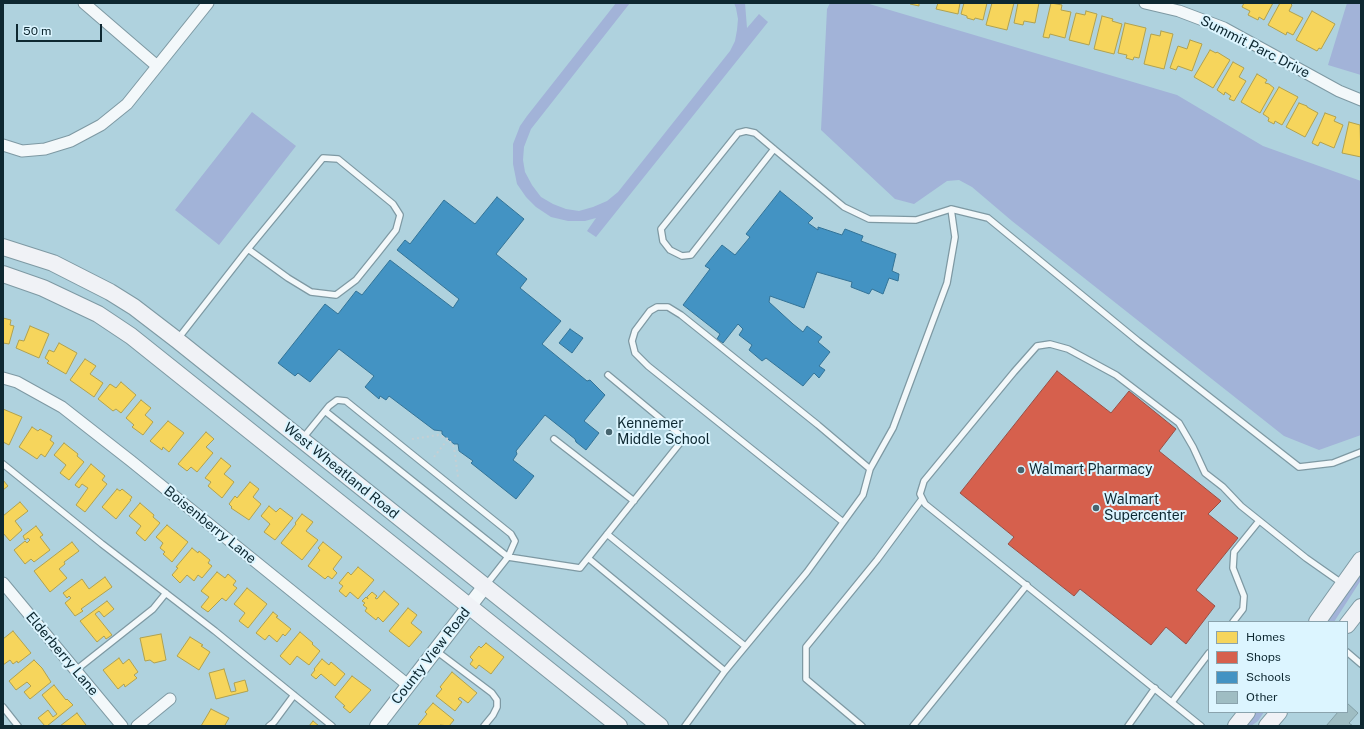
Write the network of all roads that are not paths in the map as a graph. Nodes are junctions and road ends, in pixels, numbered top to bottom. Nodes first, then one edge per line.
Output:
1 (84, 3) edge
2 (208, 3) edge
3 (1145, 3) edge
4 (157, 66) junction
5 (1361, 100) edge
6 (3, 145) edge
7 (774, 149) junction
8 (951, 209) junction
9 (3, 247) edge
10 (248, 249) junction
11 (3, 274) edge
12 (177, 340) junction
13 (160, 360) junction
14 (608, 375) dead end
15 (3, 378) edge
16 (325, 410) junction
17 (554, 439) dead end
18 (302, 440) junction
19 (1361, 452) edge
20 (3, 464) edge
21 (870, 469) junction
22 (299, 471) junction
23 (922, 499) junction
24 (634, 501) junction
25 (1260, 521) junction
26 (843, 522) junction
27 (607, 534) junction
28 (508, 557) junction
29 (588, 558) junction
30 (1361, 560) edge
31 (3, 582) edge
32 (1343, 584) junction
33 (1027, 585) junction
34 (485, 586) junction
35 (166, 593) junction
36 (469, 607) junction
37 (1361, 607) edge
38 (1234, 621) edge
39 (1318, 621) edge
40 (1348, 624) edge
41 (745, 646) junction
42 (435, 650) junction
43 (1348, 653) edge
44 (1208, 654) edge
45 (1361, 664) edge
46 (76, 670) junction
47 (725, 672) junction
48 (408, 685) junction
49 (1155, 688) junction
50 (294, 695) junction
51 (170, 699) dead end
52 (1172, 702) junction
53 (3, 707) edge
54 (1246, 713) edge
55 (1277, 713) edge
56 (18, 726) edge
57 (122, 726) edge
58 (137, 726) edge
59 (269, 726) edge
60 (332, 726) edge
61 (377, 726) edge
62 (484, 726) edge
63 (619, 726) edge
64 (660, 726) edge
65 (685, 726) edge
66 (862, 726) edge
67 (913, 726) edge
68 (1128, 726) edge
69 (1201, 726) edge
70 (1236, 726) edge
71 (1268, 726) edge

1 - 4 street
2 - 4 street
3 - 5 street, Summit Parc Drive
4 - 6 street
7 - 7 lane
7 - 8 lane
8 - 19 lane
8 - 21 lane
9 - 12 main road, West Wheatland Road
10 - 10 lane
10 - 12 lane
11 - 13 main road, West Wheatland Road
12 - 13 main road
12 - 18 main road, West Wheatland Road
13 - 22 main road, West Wheatland Road
14 - 24 lane
15 - 48 street, Boisenberry Lane
16 - 18 lane
16 - 28 lane
16 - 28 lane
17 - 24 lane
18 - 22 main road
18 - 34 main road, West Wheatland Road
20 - 35 lane
21 - 26 lane
21 - 26 lane
22 - 36 main road, West Wheatland Road
23 - 25 lane
23 - 33 lane
23 - 66 lane
24 - 27 lane
25 - 32 lane
25 - 38 lane
26 - 41 lane
27 - 29 lane
27 - 41 lane
28 - 29 lane
28 - 34 lane
29 - 47 lane
30 - 32 main road
31 - 46 street, Elderberry Lane
32 - 39 main road
33 - 49 lane
33 - 67 lane
34 - 36 street, County View Road
34 - 64 main road, West Wheatland Road
35 - 46 lane
35 - 50 lane
36 - 42 street, County View Road
36 - 63 main road, West Wheatland Road
37 - 40 main road
41 - 47 lane
42 - 48 street, County View Road
42 - 62 lane
43 - 45 lane
44 - 52 lane
46 - 57 street, Elderberry Lane
47 - 65 lane
48 - 61 street, County View Road
49 - 52 lane
49 - 68 lane
50 - 59 lane
50 - 60 lane
51 - 58 street
52 - 69 lane
53 - 56 lane
54 - 70 main road
55 - 71 main road

